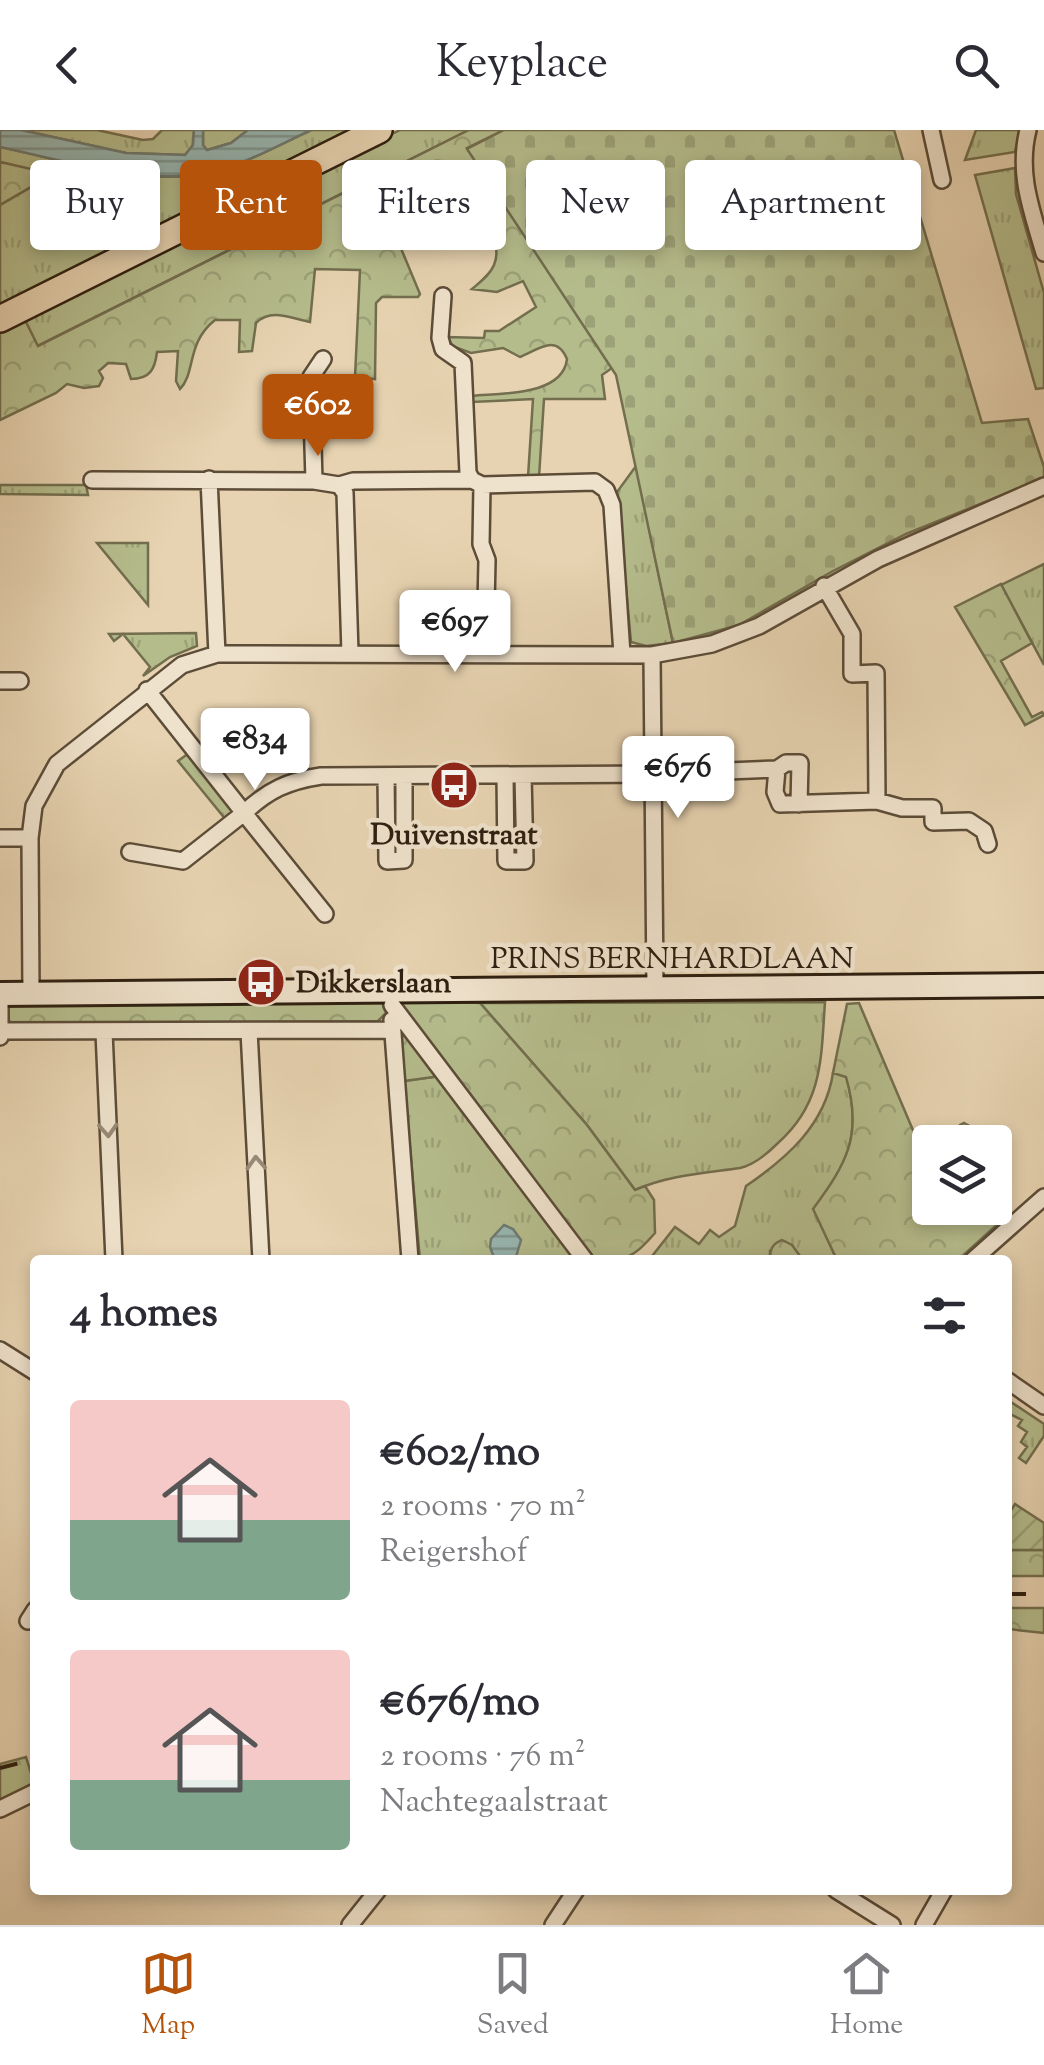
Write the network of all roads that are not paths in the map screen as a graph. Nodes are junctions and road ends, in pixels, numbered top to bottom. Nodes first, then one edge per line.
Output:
1 (380, 130) edge
2 (930, 130) edge
3 (1028, 130) edge
4 (942, 180) dead end
5 (1044, 252) edge
6 (442, 296) dead end
7 (0, 318) edge
8 (324, 359) dead end
9 (209, 479) junction
10 (92, 480) dead end
11 (314, 481) junction
12 (477, 483) junction
13 (339, 485) junction
14 (1044, 486) edge
15 (824, 586) junction
16 (484, 652) junction
17 (350, 653) junction
18 (217, 654) junction
19 (622, 654) junction
20 (652, 654) junction
21 (0, 681) edge
22 (20, 681) dead end
23 (147, 690) junction
24 (777, 769) junction
25 (655, 774) junction
26 (505, 775) junction
27 (523, 775) junction
28 (386, 776) junction
29 (404, 776) junction
30 (877, 801) junction
31 (799, 804) junction
32 (244, 812) junction
33 (0, 838) edge
34 (30, 838) junction
35 (988, 844) dead end
36 (130, 852) dead end
37 (325, 914) dead end
38 (1044, 984) edge
39 (655, 988) junction
40 (32, 994) junction
41 (392, 997) junction
42 (0, 1003) edge
43 (392, 1030) junction
44 (248, 1031) junction
45 (104, 1032) junction
46 (1, 1034) edge
47 (1044, 1197) edge
48 (114, 1255) edge
49 (261, 1255) edge
50 (410, 1255) edge
51 (581, 1255) edge
52 (978, 1255) edge
53 (0, 1350) edge
54 (30, 1369) edge
55 (1012, 1385) edge
56 (1044, 1406) edge
57 (30, 1794) edge
58 (0, 1809) edge
59 (374, 1895) edge
60 (573, 1895) edge
61 (844, 1895) edge
62 (941, 1895) edge
63 (350, 1925) edge
64 (553, 1925) edge
65 (892, 1925) edge
66 (924, 1925) edge

1 - 7 main road
2 - 4 street
3 - 5 street
6 - 12 street
8 - 11 street
9 - 10 street
9 - 11 street
9 - 18 street
11 - 13 street
12 - 13 street
12 - 16 street
12 - 19 street
13 - 17 street
14 - 15 street
15 - 20 street
15 - 30 street
16 - 17 street
16 - 19 street
17 - 18 street
18 - 23 street
19 - 20 street
20 - 25 street
21 - 22 street
23 - 32 street
23 - 34 street
24 - 25 street
24 - 31 street
24 - 31 street
25 - 27 street
25 - 39 street
26 - 27 street
26 - 27 street
26 - 29 street
28 - 29 street
28 - 29 street
28 - 32 street
30 - 31 street
30 - 35 street
32 - 36 street
32 - 37 street
33 - 34 street
34 - 40 street
38 - 39 street, PRINS BERNHARDLAAN
39 - 41 street, PRINS BERNHARDLAAN
40 - 41 street, PRINS BERNHARDLAAN
40 - 42 street, PRINS BERNHARDLAAN
41 - 43 street
41 - 51 street
42 - 46 street
43 - 44 street
43 - 50 street
44 - 45 street
49 -> 44 street
45 - 46 street
45 -> 48 street
47 - 52 street
53 - 54 street
55 - 56 street
57 - 58 street
59 - 63 street
60 - 64 street
61 - 65 street
62 - 66 street

